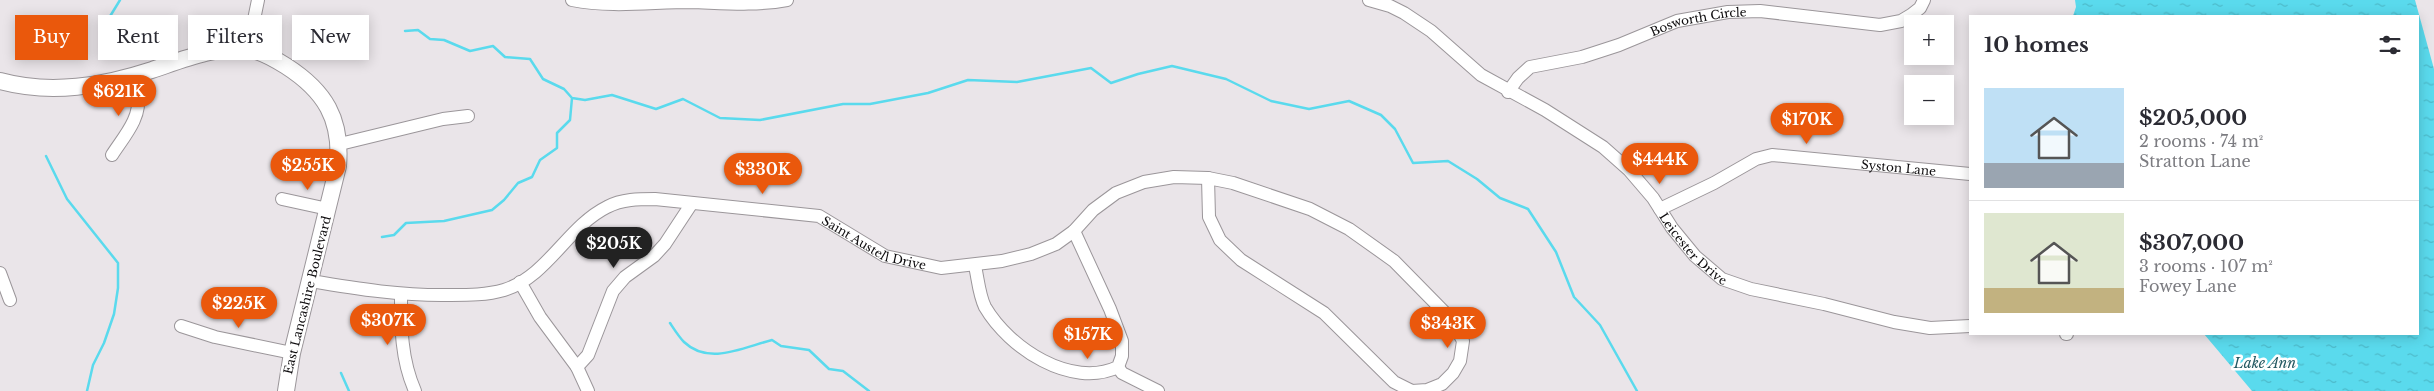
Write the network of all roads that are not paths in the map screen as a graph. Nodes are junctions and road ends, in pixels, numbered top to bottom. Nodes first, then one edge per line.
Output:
1 (258, 0) edge
2 (572, 0) edge
3 (787, 0) edge
4 (1369, 0) edge
5 (1924, 0) edge
6 (255, 15) edge
7 (188, 58) edge
8 (277, 60) edge
9 (126, 78) junction
10 (0, 81) edge
11 (1508, 92) junction
12 (468, 116) dead end
13 (340, 144) junction
14 (112, 154) dead end
15 (1969, 174) edge
16 (1208, 178) junction
17 (282, 200) dead end
18 (692, 203) junction
19 (1660, 209) junction
20 (328, 210) junction
21 (1074, 231) junction
22 (975, 266) junction
23 (0, 273) edge
24 (311, 282) junction
25 (520, 282) junction
26 (400, 294) junction
27 (10, 300) dead end
28 (181, 326) dead end
29 (1969, 326) edge
30 (292, 353) junction
31 (577, 367) junction
32 (1118, 367) junction
33 (286, 391) edge
34 (415, 391) edge
35 (588, 391) edge
36 (1158, 391) edge

1 - 6 street
2 - 3 street
4 - 11 street, Leicester Drive
5 - 11 street, Bosworth Circle
7 - 9 main road, East Lancashire Boulevard
8 - 13 main road, East Lancashire Boulevard
9 - 10 main road, East Lancashire Boulevard
9 - 14 street
11 - 19 street, Leicester Drive
12 - 13 street
13 - 20 main road, East Lancashire Boulevard
15 - 19 street, Syston Lane
16 - 16 street, Saint Austell Drive
16 - 21 street, Saint Austell Drive
17 - 20 street
18 - 22 street, Saint Austell Drive
18 - 25 street, Saint Austell Drive
18 - 31 street
19 - 29 street, Leicester Drive
20 - 24 main road, East Lancashire Boulevard
21 - 22 street, Saint Austell Drive
21 - 32 street
22 - 32 street
23 - 27 street
24 - 26 street, Saint Austell Drive
24 - 30 main road, East Lancashire Boulevard
25 - 26 street, Saint Austell Drive
25 - 31 street
26 - 34 street
28 - 30 street
30 - 33 main road, East Lancashire Boulevard
31 - 35 street
32 - 36 street

